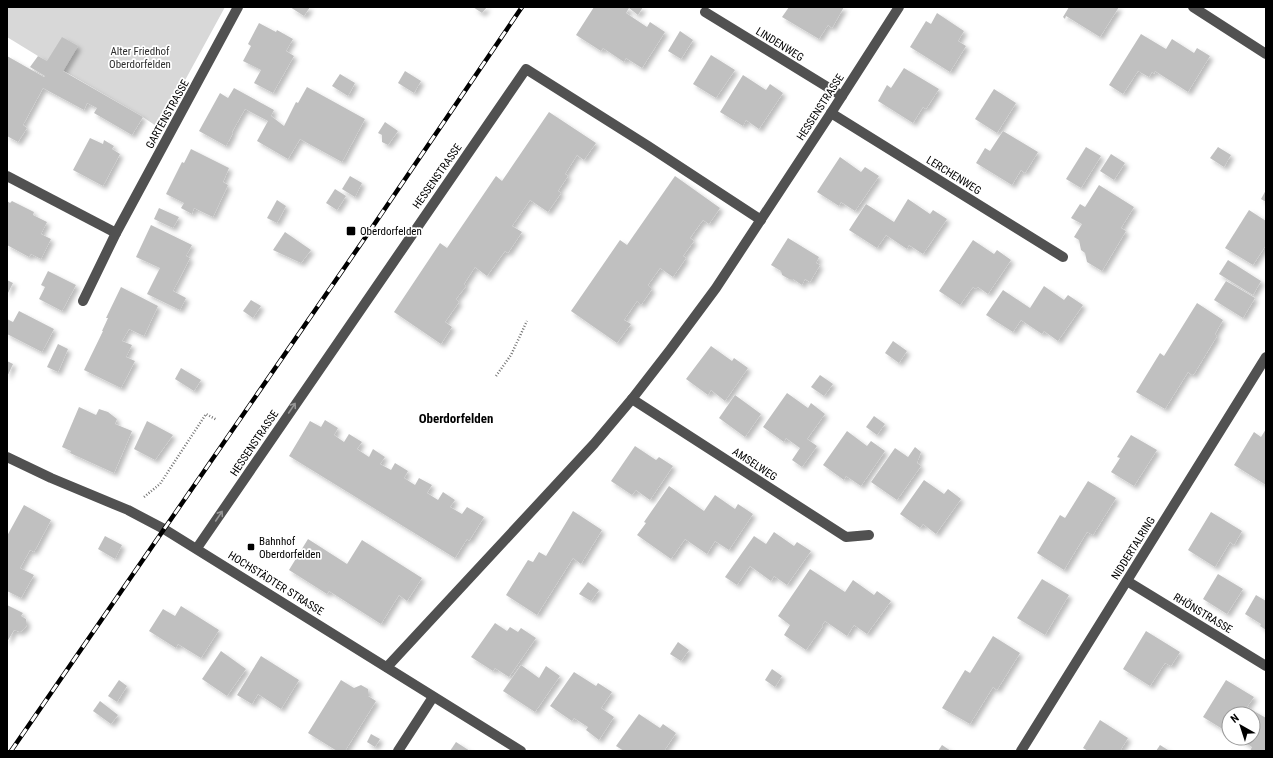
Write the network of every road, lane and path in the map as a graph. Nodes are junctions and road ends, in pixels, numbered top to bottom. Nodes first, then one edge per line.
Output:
1 (238, 7) edge
2 (899, 7) edge
3 (1193, 7) edge
4 (705, 12) dead end
5 (1266, 54) edge
6 (842, 96) junction
7 (831, 113) junction
8 (7, 176) edge
9 (761, 220) junction
10 (116, 233) junction
11 (1063, 257) dead end
12 (83, 301) dead end
13 (527, 322) dead end
14 (1266, 357) edge
15 (496, 376) dead end
16 (632, 399) junction
17 (217, 420) dead end
18 (7, 457) edge
19 (128, 510) junction
20 (869, 536) dead end
21 (197, 548) junction
22 (1127, 581) junction
23 (1266, 666) edge
24 (387, 667) junction
25 (433, 697) junction
26 (398, 751) edge
27 (521, 751) edge
28 (1021, 751) edge

1 - 10 street, GARTENSTRASSE
2 - 6 street, HESSENSTRASSE
3 - 5 street
4 - 6 street, LINDENWEG
6 - 7 street, HESSENSTRASSE
7 - 9 street, HESSENSTRASSE
7 - 11 street, LERCHENWEG
8 - 10 street
9 - 16 street, HESSENSTRASSE
21 -> 9 street, HESSENSTRASSE
10 - 12 street, GARTENSTRASSE
13 - 15 path
14 - 22 street, NIDDERTALRING
16 - 20 street, AMSELWEG
16 - 24 street, HESSENSTRASSE
17 - 19 path
18 - 19 street, HOCHSTÄDTER STRASSE
19 - 21 street, HOCHSTÄDTER STRASSE
21 - 24 street, HOCHSTÄDTER STRASSE
22 - 23 street, RHÖNSTRASSE
22 - 28 street, NIDDERTALRING
24 - 25 street, HOCHSTÄDTER STRASSE
25 - 26 street
25 - 27 street, HOCHSTÄDTER STRASSE

